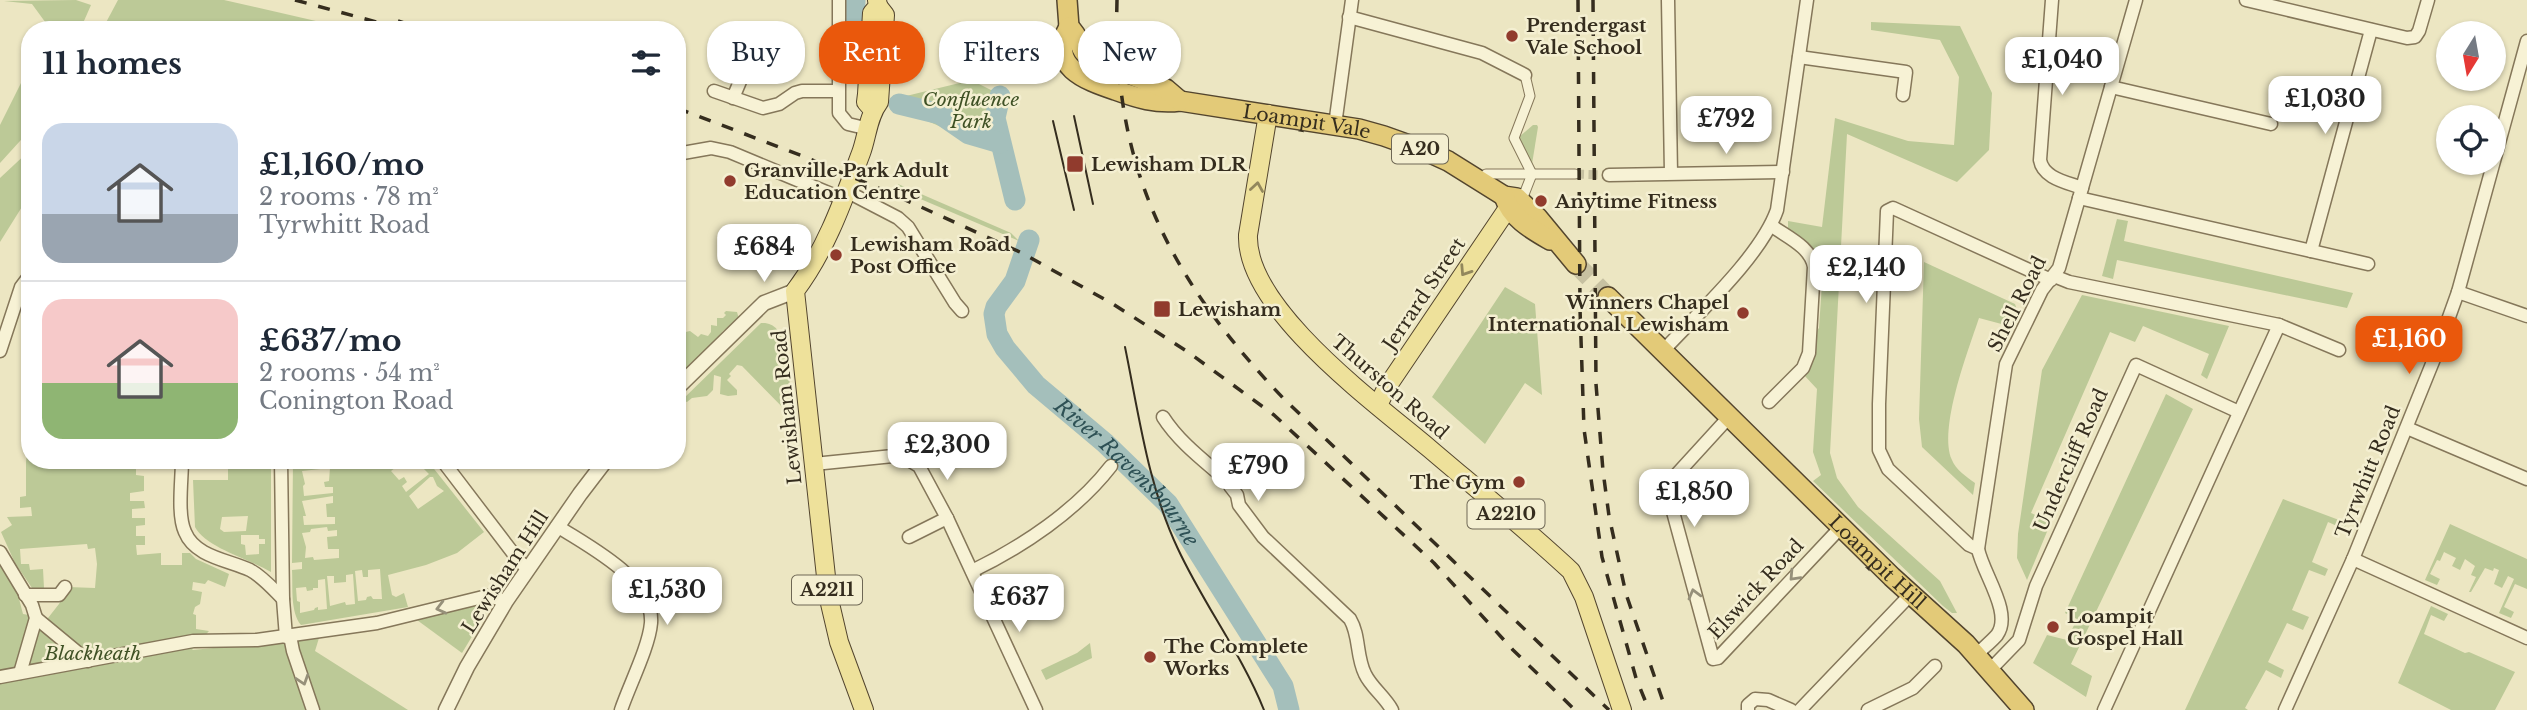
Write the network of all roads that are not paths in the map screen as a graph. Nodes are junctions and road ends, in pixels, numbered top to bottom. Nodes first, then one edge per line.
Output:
1 (839, 0) edge
2 (1067, 0) edge
3 (1352, 0) edge
4 (1668, 0) edge
5 (1807, 0) edge
6 (2052, 0) edge
7 (2136, 0) edge
8 (2246, 0) edge
9 (2428, 0) edge
10 (878, 3) edge
11 (2281, 4) edge
12 (1349, 17) junction
13 (2371, 30) junction
14 (2527, 41) edge
15 (1799, 57) junction
16 (2523, 73) edge
17 (1525, 75) joint
18 (739, 84) edge
19 (2111, 87) junction
20 (714, 91) dead end
21 (837, 91) junction
22 (1903, 95) dead end
23 (733, 98) junction
24 (1268, 114) junction
25 (2271, 124) dead end
26 (1335, 125) junction
27 (869, 130) junction
28 (686, 152) edge
29 (1783, 172) junction
30 (1671, 173) junction
31 (1486, 174) dead end
32 (1532, 174) junction
33 (1575, 174) tunnel mouth
34 (1609, 175) tunnel mouth
35 (2080, 193) junction
36 (844, 195) junction
37 (1512, 200) junction
38 (1772, 226) junction
39 (2311, 251) junction
40 (1576, 264) tunnel mouth
41 (2368, 264) dead end
42 (2052, 278) junction
43 (21, 287) edge
44 (795, 291) junction
45 (2458, 292) junction
46 (1608, 297) tunnel mouth
47 (962, 311) dead end
48 (2527, 316) edge
49 (2279, 325) junction
50 (2339, 350) dead end
51 (0, 351) edge
52 (1662, 351) junction
53 (686, 379) edge
54 (1371, 399) junction
55 (1769, 402) dead end
56 (2239, 412) junction
57 (1163, 417) dead end
58 (1729, 417) junction
59 (2407, 428) junction
60 (814, 464) junction
61 (1111, 466) dead end
62 (182, 469) edge
63 (281, 469) edge
64 (449, 469) edge
65 (599, 469) edge
66 (1218, 473) dead end
67 (2527, 479) edge
68 (1230, 485) dead end
69 (947, 518) junction
70 (558, 526) junction
71 (1841, 527) junction
72 (909, 537) dead end
73 (1978, 549) junction
74 (0, 552) edge
75 (2353, 559) junction
76 (528, 569) junction
77 (971, 571) junction
78 (65, 587) dead end
79 (1911, 594) junction
80 (25, 595) junction
81 (283, 599) junction
82 (506, 601) junction
83 (36, 618) junction
84 (288, 637) junction
85 (2527, 638) edge
86 (1976, 655) junction
87 (88, 661) junction
88 (1935, 666) dead end
89 (1990, 670) junction
90 (20, 673) junction
91 (0, 677) edge
92 (313, 710) edge
93 (446, 710) edge
94 (621, 710) edge
95 (864, 710) edge
96 (1036, 710) edge
97 (1392, 710) edge
98 (1622, 710) edge
99 (1748, 710) edge
100 (1791, 710) edge
101 (1800, 710) edge
102 (1868, 710) edge
103 (2024, 710) edge
104 (2104, 710) edge
105 (2285, 710) edge

1 - 21 street
2 - 24 highway, Loampit Vale / A20
3 - 12 street
4 - 30 street
5 - 15 street
6 - 35 street
7 - 19 street, Shell Road
8 - 11 street
9 - 13 street
10 - 27 main road
11 - 13 street
12 - 17 street
12 - 26 street
13 - 39 street
14 - 16 street, Tyrwhitt Road
15 - 22 street
15 - 29 street
16 - 45 street, Tyrwhitt Road
17 - 32 street
18 - 23 street
19 - 25 street
19 - 35 street, Shell Road
20 - 23 street
21 - 23 street
21 - 27 street
24 - 26 highway, Loampit Vale / A20
54 -> 24 main road, Thurston Road / A2210
26 - 37 highway, Loampit Vale / A20
27 - 36 main road
28 - 36 street
29 - 30 street
29 - 38 street
30 - 34 street
31 - 32 street
32 - 33 street
32 - 37 street
35 - 39 street
35 - 42 street, Shell Road
36 - 44 main road
36 - 47 street
37 - 40 highway, Loampit Vale / A20
37 -> 54 main road, Jerrard Street
38 - 52 street
38 - 55 street
39 - 41 street
42 - 49 street
42 - 73 street, Shell Road
42 - 73 street
43 - 51 street
44 - 53 street
44 - 60 main road, Lewisham Road / A2211
45 - 48 street
45 - 59 street, Tyrwhitt Road
46 - 52 highway
49 - 50 street
49 - 56 street
52 - 58 highway
54 - 98 main road, Thurston Road / A2210
56 - 89 street, Undercliff Road
56 - 104 street
57 - 66 street
58 - 71 highway, Loampit Hill
71 -> 58 street, Elswick Road
59 - 67 street
59 - 75 street, Tyrwhitt Road
60 - 69 street
60 - 95 main road, Lewisham Road / A2211
61 - 77 street
62 - 81 street
63 - 81 street
64 - 76 street
65 - 70 street, Lewisham Hill
68 - 97 street
69 - 72 street
69 - 77 street
70 - 76 street, Lewisham Hill
70 - 94 street
71 - 79 highway, Loampit Hill
73 - 86 street
74 - 80 street
75 - 85 street
75 - 105 street, Tyrwhitt Road
76 - 82 street, Lewisham Hill
77 - 96 street
78 - 80 street
79 - 86 highway, Loampit Hill
79 - 101 street
80 - 83 street
81 - 84 street
82 -> 84 street
82 - 93 street, Lewisham Hill
83 - 87 street
83 - 90 street
84 - 87 street
84 -> 92 street
86 - 89 highway, Loampit Hill
87 - 90 street
88 - 102 street
89 - 103 highway, Loampit Hill
90 - 91 street
99 - 100 street

